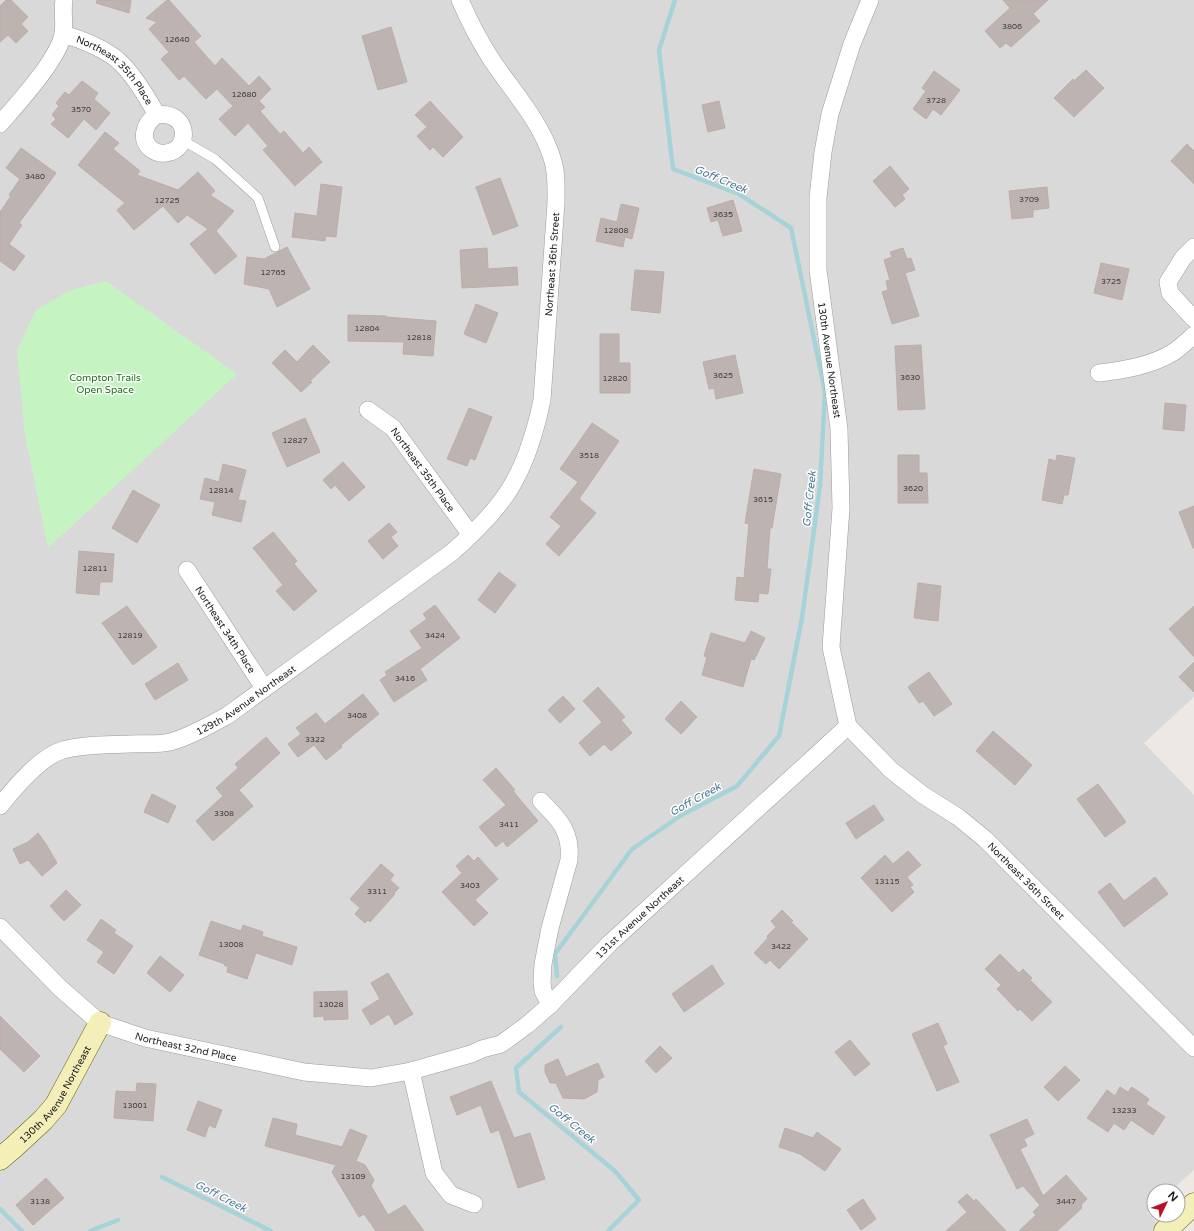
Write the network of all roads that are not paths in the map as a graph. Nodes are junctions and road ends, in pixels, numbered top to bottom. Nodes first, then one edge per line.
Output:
1 (64, 0) edge
2 (460, 0) edge
3 (870, 0) edge
4 (63, 34) junction
5 (157, 116) junction
6 (0, 124) edge
7 (182, 140) junction
8 (275, 247) dead end
9 (1194, 247) edge
10 (1194, 318) edge
11 (1194, 335) edge
12 (1099, 373) dead end
13 (368, 410) dead end
14 (471, 535) junction
15 (187, 570) dead end
16 (264, 688) junction
17 (848, 726) junction
18 (541, 801) dead end
19 (0, 806) edge
20 (0, 927) edge
21 (550, 1006) junction
22 (100, 1023) junction
23 (1194, 1048) edge
24 (411, 1071) junction
25 (0, 1159) edge
26 (474, 1204) dead end
27 (1194, 1204) edge
28 (1165, 1231) edge

1 - 4 street
2 - 14 street, Northeast 36th Street
3 - 17 street, 130th Avenue Northeast
4 - 5 street, Northeast 35th Place
4 - 6 street
5 - 7 street, Northeast 35th Place
5 - 7 street, Northeast 35th Place
7 - 8 lane
9 - 10 street
11 - 12 street
13 - 14 street, Northeast 35th Place
14 - 16 street, 129th Avenue Northeast
15 - 16 street, Northeast 34th Place
16 - 19 street, 129th Avenue Northeast
17 - 21 street, 131st Avenue Northeast
17 - 23 street, Northeast 36th Street
18 - 21 street
20 - 22 street, Northeast 32nd Place
21 - 24 street, 131st Avenue Northeast
22 - 24 street, Northeast 32nd Place
22 - 25 street, 130th Avenue Northeast
24 - 26 street
27 - 28 street

